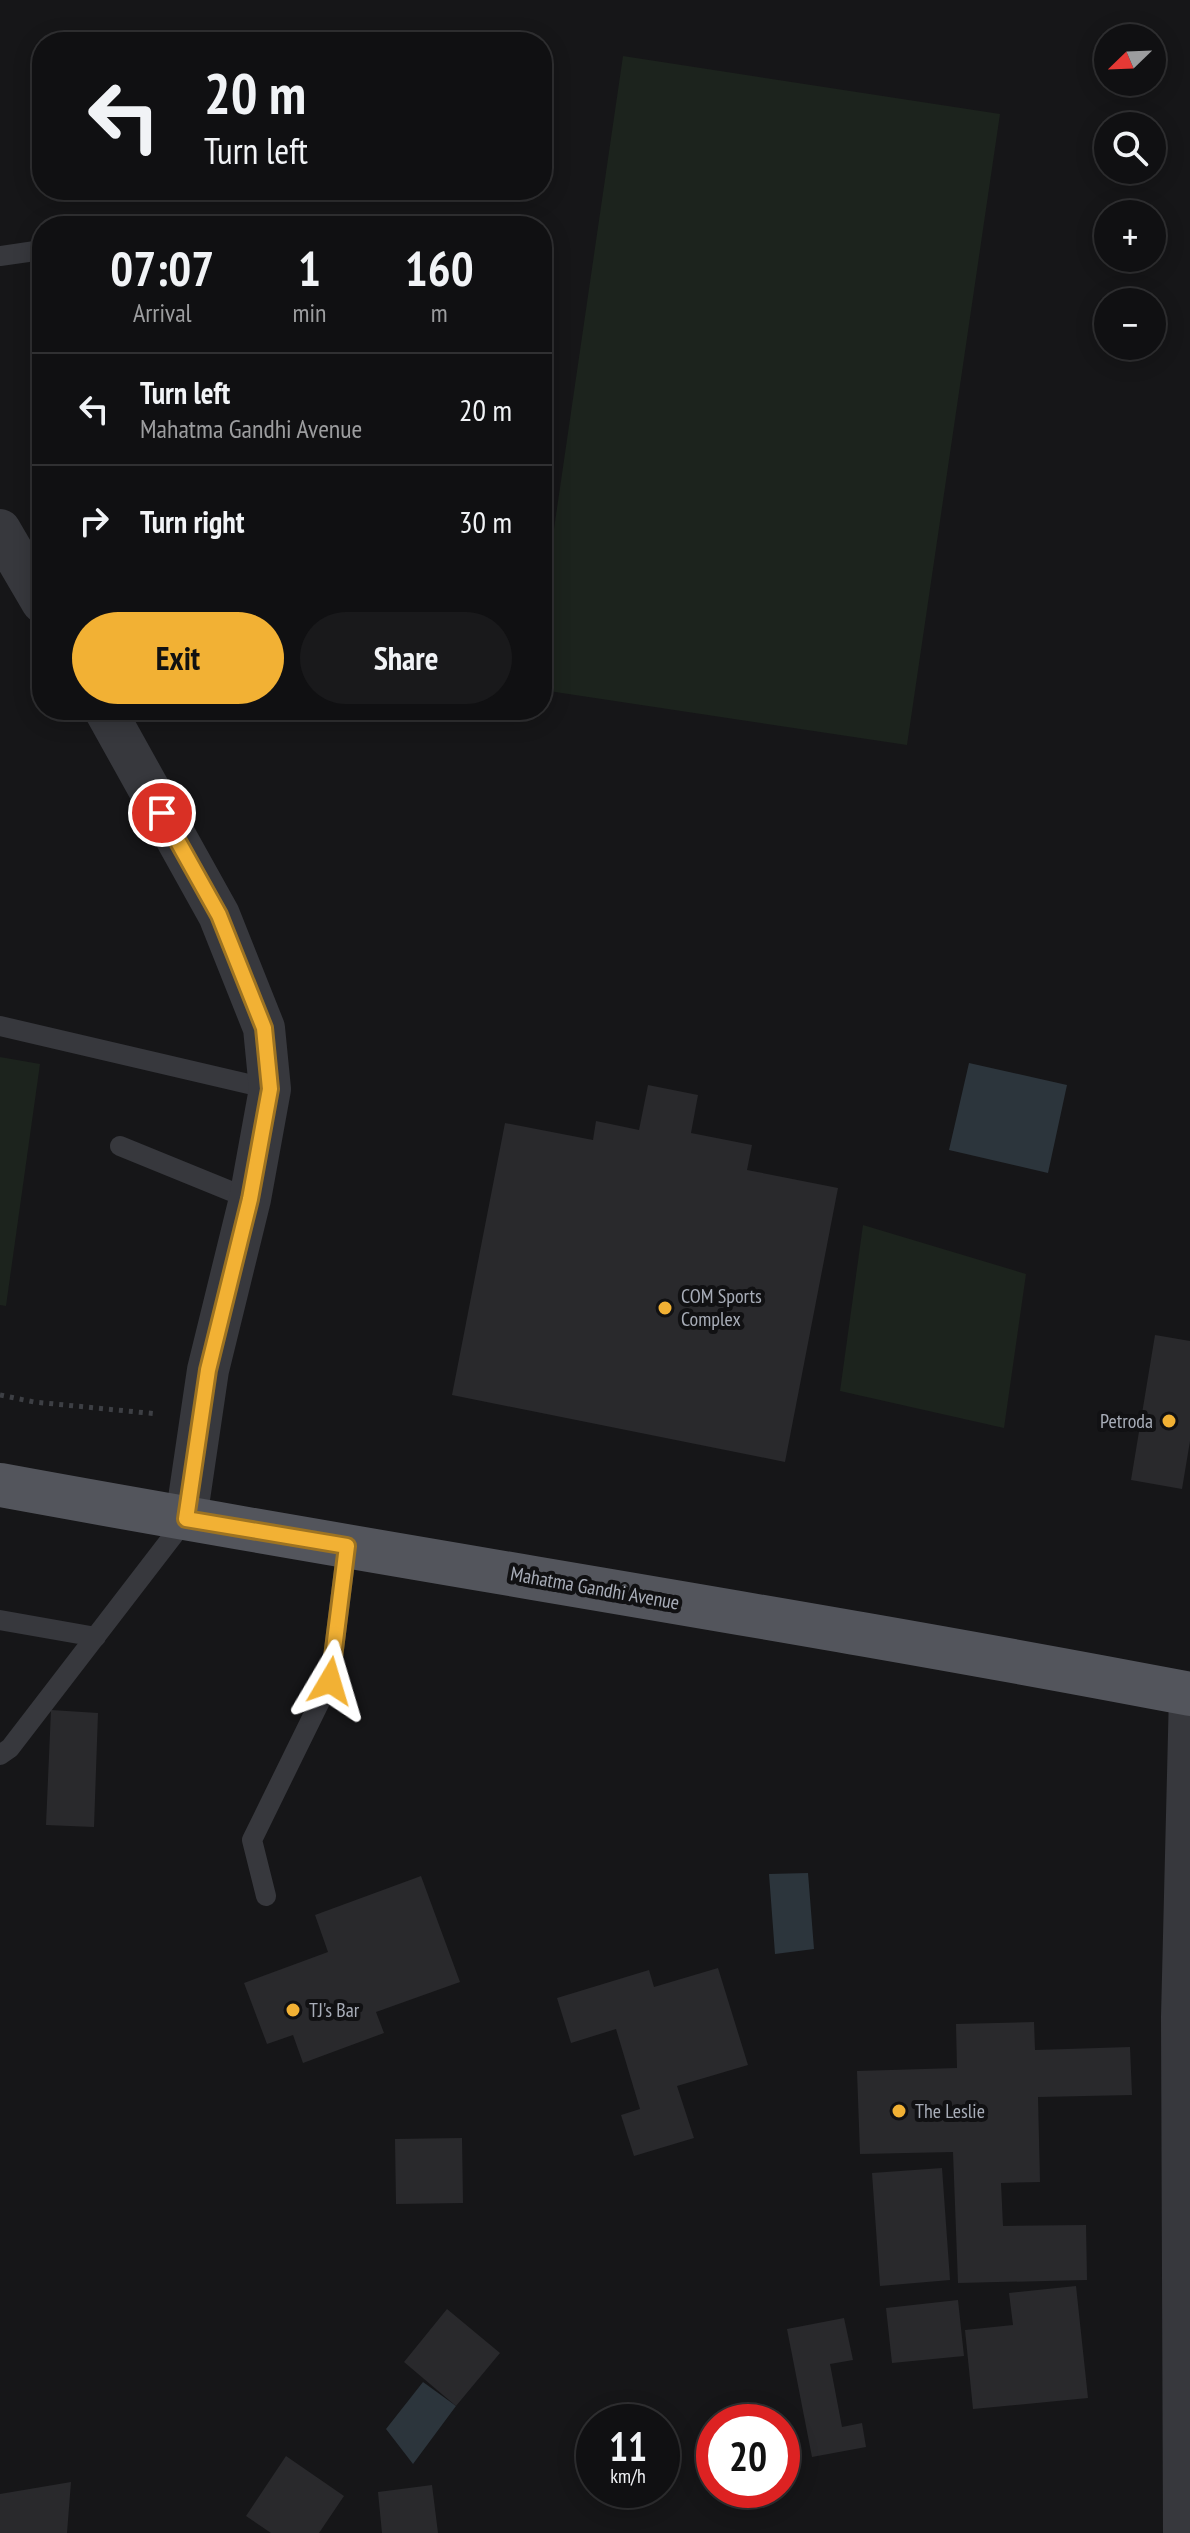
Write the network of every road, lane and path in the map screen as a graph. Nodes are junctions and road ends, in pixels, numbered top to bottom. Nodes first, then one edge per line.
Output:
1 (32, 251) edge
2 (0, 256) edge
3 (0, 530) edge
4 (32, 585) edge
5 (111, 720) edge
6 (0, 1026) edge
7 (270, 1089) junction
8 (120, 1146) dead end
9 (250, 1199) junction
10 (0, 1395) edge
11 (201, 1418) junction
12 (0, 1485) edge
13 (186, 1519) junction
14 (347, 1546) junction
15 (0, 1620) edge
16 (96, 1637) junction
17 (1190, 1694) edge
18 (0, 1755) edge
19 (266, 1896) dead end
20 (1184, 2533) edge

1 - 2 lane
3 - 4 street
5 - 7 street
6 - 7 lane
7 - 9 street
8 - 9 lane
9 - 11 street
10 - 11 path
11 - 13 street
12 - 13 main road, Mahatma Gandhi Avenue
13 - 14 main road, Mahatma Gandhi Avenue
13 - 16 lane
14 - 17 main road, Mahatma Gandhi Avenue
14 - 19 lane
15 - 16 lane
16 - 18 lane
17 - 20 street

